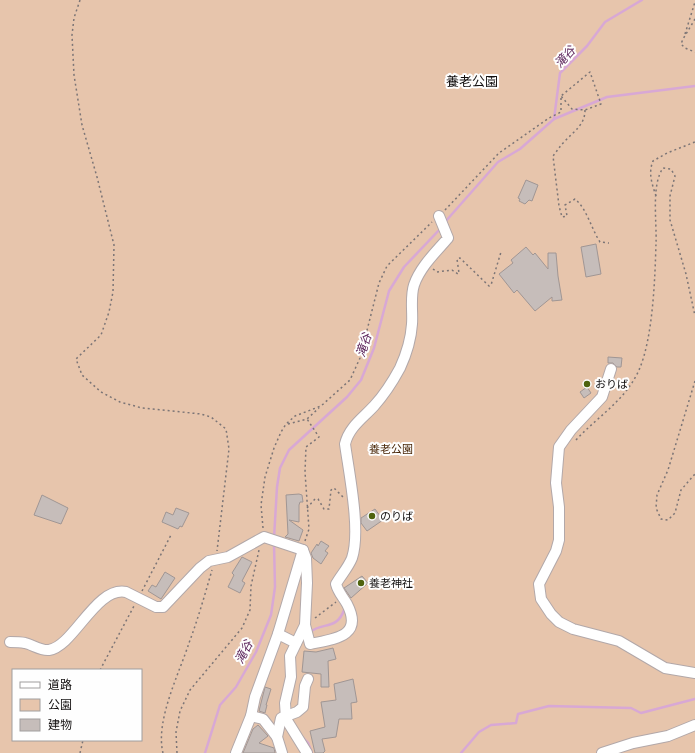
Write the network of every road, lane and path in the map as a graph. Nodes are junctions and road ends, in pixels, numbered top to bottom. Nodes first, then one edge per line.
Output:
1 (80, 0) edge
2 (695, 2) edge
3 (695, 19) edge
4 (684, 36) junction
5 (695, 52) edge
6 (561, 96) junction
7 (585, 110) junction
8 (695, 142) edge
9 (656, 198) junction
10 (439, 216) junction
11 (609, 243) dead end
12 (501, 252) dead end
13 (427, 263) junction
14 (695, 316) edge
15 (611, 369) dead end
16 (695, 381) edge
17 (321, 406) junction
18 (307, 419) junction
19 (286, 424) junction
20 (572, 445) dead end
21 (695, 474) edge
22 (307, 508) junction
23 (354, 514) junction
24 (171, 535) dead end
25 (264, 537) junction
26 (303, 550) junction
27 (216, 558) junction
28 (138, 598) junction
29 (342, 598) junction
30 (305, 624) junction
31 (278, 634) junction
32 (10, 642) dead end
33 (296, 643) junction
34 (101, 669) edge
35 (695, 673) edge
36 (308, 679) dead end
37 (287, 715) junction
38 (251, 716) junction
39 (265, 722) junction
40 (695, 725) edge
41 (277, 737) junction
42 (83, 741) edge
43 (80, 753) edge
44 (163, 753) edge
45 (177, 753) edge
46 (236, 753) edge
47 (282, 753) edge
48 (307, 753) edge
49 (602, 753) edge

1 - 27 path
2 - 4 path
3 - 4 path
4 - 5 path
6 - 7 path
6 - 7 path
6 - 10 path
7 - 11 path
8 - 9 path
9 - 14 path
9 - 20 path
10 - 13 street
10 - 17 path
12 - 13 path
13 - 23 street
15 - 35 street
16 - 21 path
17 - 18 path
17 - 19 path
18 - 19 path
18 - 22 path
19 - 25 path
22 - 23 path
22 - 26 path
23 - 29 street
24 - 28 path
25 - 26 street
25 - 27 street
25 - 45 path
26 - 30 street
26 - 31 street
27 - 28 street
27 - 44 path
28 - 32 street
28 - 34 path
29 - 30 path
29 - 30 street
30 - 33 street
31 - 33 street
31 - 38 street
33 - 37 street
36 - 37 street
37 - 39 street
37 - 41 street
37 - 48 street
38 - 39 street
38 - 46 street
39 - 41 street
40 - 49 street
41 - 47 street
42 - 43 path

